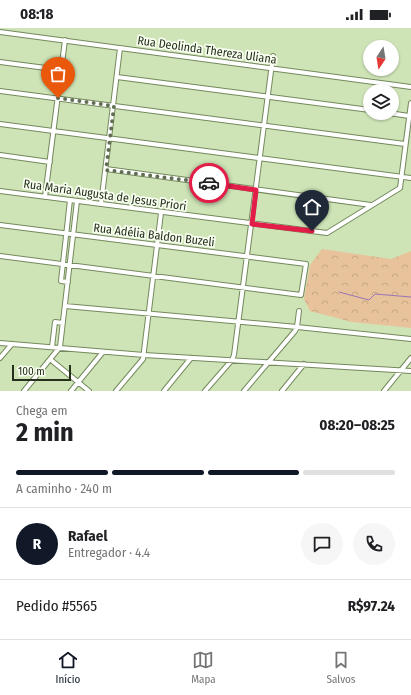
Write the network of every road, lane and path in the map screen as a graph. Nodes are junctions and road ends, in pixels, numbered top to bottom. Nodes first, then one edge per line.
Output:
1 (0, 32) edge
2 (65, 40) junction
3 (120, 48) junction
4 (273, 56) dead end
5 (0, 62) edge
6 (272, 68) junction
7 (61, 70) junction
8 (117, 77) junction
9 (411, 87) edge
10 (0, 91) edge
11 (268, 96) junction
12 (58, 98) junction
13 (411, 103) edge
14 (114, 106) junction
15 (363, 109) edge
16 (399, 115) edge
17 (409, 116) junction
18 (0, 124) edge
19 (264, 126) junction
20 (54, 131) junction
21 (110, 138) junction
22 (405, 144) junction
23 (0, 155) edge
24 (260, 158) junction
25 (50, 162) junction
26 (106, 170) junction
27 (402, 177) junction
28 (411, 178) edge
29 (256, 190) junction
30 (0, 191) edge
31 (45, 197) junction
32 (70, 200) junction
33 (77, 201) junction
34 (101, 204) junction
35 (371, 205) junction
36 (161, 213) junction
37 (252, 224) junction
38 (0, 225) edge
39 (66, 233) junction
40 (72, 234) junction
41 (157, 245) junction
42 (0, 256) edge
43 (247, 257) junction
44 (63, 264) junction
45 (70, 265) junction
46 (153, 276) junction
47 (68, 282) junction
48 (243, 288) junction
49 (65, 306) junction
50 (300, 311) dead end
51 (148, 313) junction
52 (239, 321) junction
53 (63, 323) junction
54 (297, 327) junction
55 (411, 339) edge
56 (0, 343) edge
57 (12, 344) junction
58 (52, 347) junction
59 (60, 348) junction
60 (103, 352) junction
61 (144, 355) junction
62 (0, 358) edge
63 (191, 358) junction
64 (411, 358) edge
65 (51, 360) junction
66 (232, 360) junction
67 (269, 362) junction
68 (304, 364) junction
69 (401, 371) junction
70 (411, 372) edge
71 (78, 382) junction
72 (24, 391) edge
73 (70, 391) edge
74 (89, 391) edge
75 (116, 391) edge
76 (164, 391) edge
77 (205, 391) edge
78 (244, 391) edge
79 (282, 391) edge
80 (384, 391) edge

1 - 2 street, Rua Deolinda Thereza Uliana
2 - 3 street, Rua Deolinda Thereza Uliana
2 - 7 street
3 - 6 street, Rua Deolinda Thereza Uliana
3 - 8 street
4 - 6 street
5 - 7 street
6 - 9 street, Rua Deolinda Thereza Uliana
6 - 11 street
7 - 12 street
8 - 11 street
8 - 14 street
10 - 12 street
11 - 15 street
11 - 19 street
12 - 14 street
12 - 20 street
13 - 17 street
14 - 19 street
14 - 21 street
16 - 17 street
17 - 22 street
18 - 20 street
19 - 22 street
19 - 24 street
20 - 21 street
20 - 25 street
21 - 24 street
21 - 26 street
22 - 27 street
23 - 25 street
24 - 27 street
24 - 29 street
25 - 31 street
26 - 29 street
26 - 34 street
27 - 28 street
27 - 35 street
29 - 35 street
29 - 37 street
30 - 31 street, Rua Maria Augusta de Jesus Priori
31 - 32 street, Rua Maria Augusta de Jesus Priori
32 - 33 street, Rua Maria Augusta de Jesus Priori
32 - 39 street
33 - 34 street, Rua Maria Augusta de Jesus Priori
33 - 40 street
34 - 36 street, Rua Maria Augusta de Jesus Priori
35 - 37 street, Rua Maria Augusta de Jesus Priori
36 - 37 street, Rua Maria Augusta de Jesus Priori
36 - 41 street
37 - 43 street
38 - 39 street, Rua Adélia Baldon Buzeli
39 - 40 street, Rua Adélia Baldon Buzeli
39 - 44 street
40 - 41 street, Rua Adélia Baldon Buzeli
40 - 45 street
41 - 43 street, Rua Adélia Baldon Buzeli
41 - 46 street
42 - 44 street
43 - 48 street
43 - 48 street, Rua Adélia Baldon Buzeli
44 - 45 street
44 - 47 street
45 - 46 street
45 - 47 street
46 - 48 street
46 - 51 street
47 - 49 street
48 - 52 street
49 - 51 street
49 - 53 street
50 - 54 street
51 - 52 street
51 - 61 street
52 - 54 street
52 - 66 street
53 - 58 street
53 - 59 street
54 - 55 street
54 - 67 street
56 - 57 street
57 - 58 street
57 - 62 street
58 - 59 street
59 - 60 street
59 - 65 street
60 - 61 street
60 - 71 street
61 - 63 street
61 - 75 street
63 - 66 street
63 - 76 street
64 - 69 street
65 - 71 street
65 - 72 street
66 - 67 street
66 - 77 street
67 - 68 street
67 - 78 street
68 - 69 street
68 - 79 street
69 - 70 street
69 - 80 street
71 - 73 street
71 - 74 street

